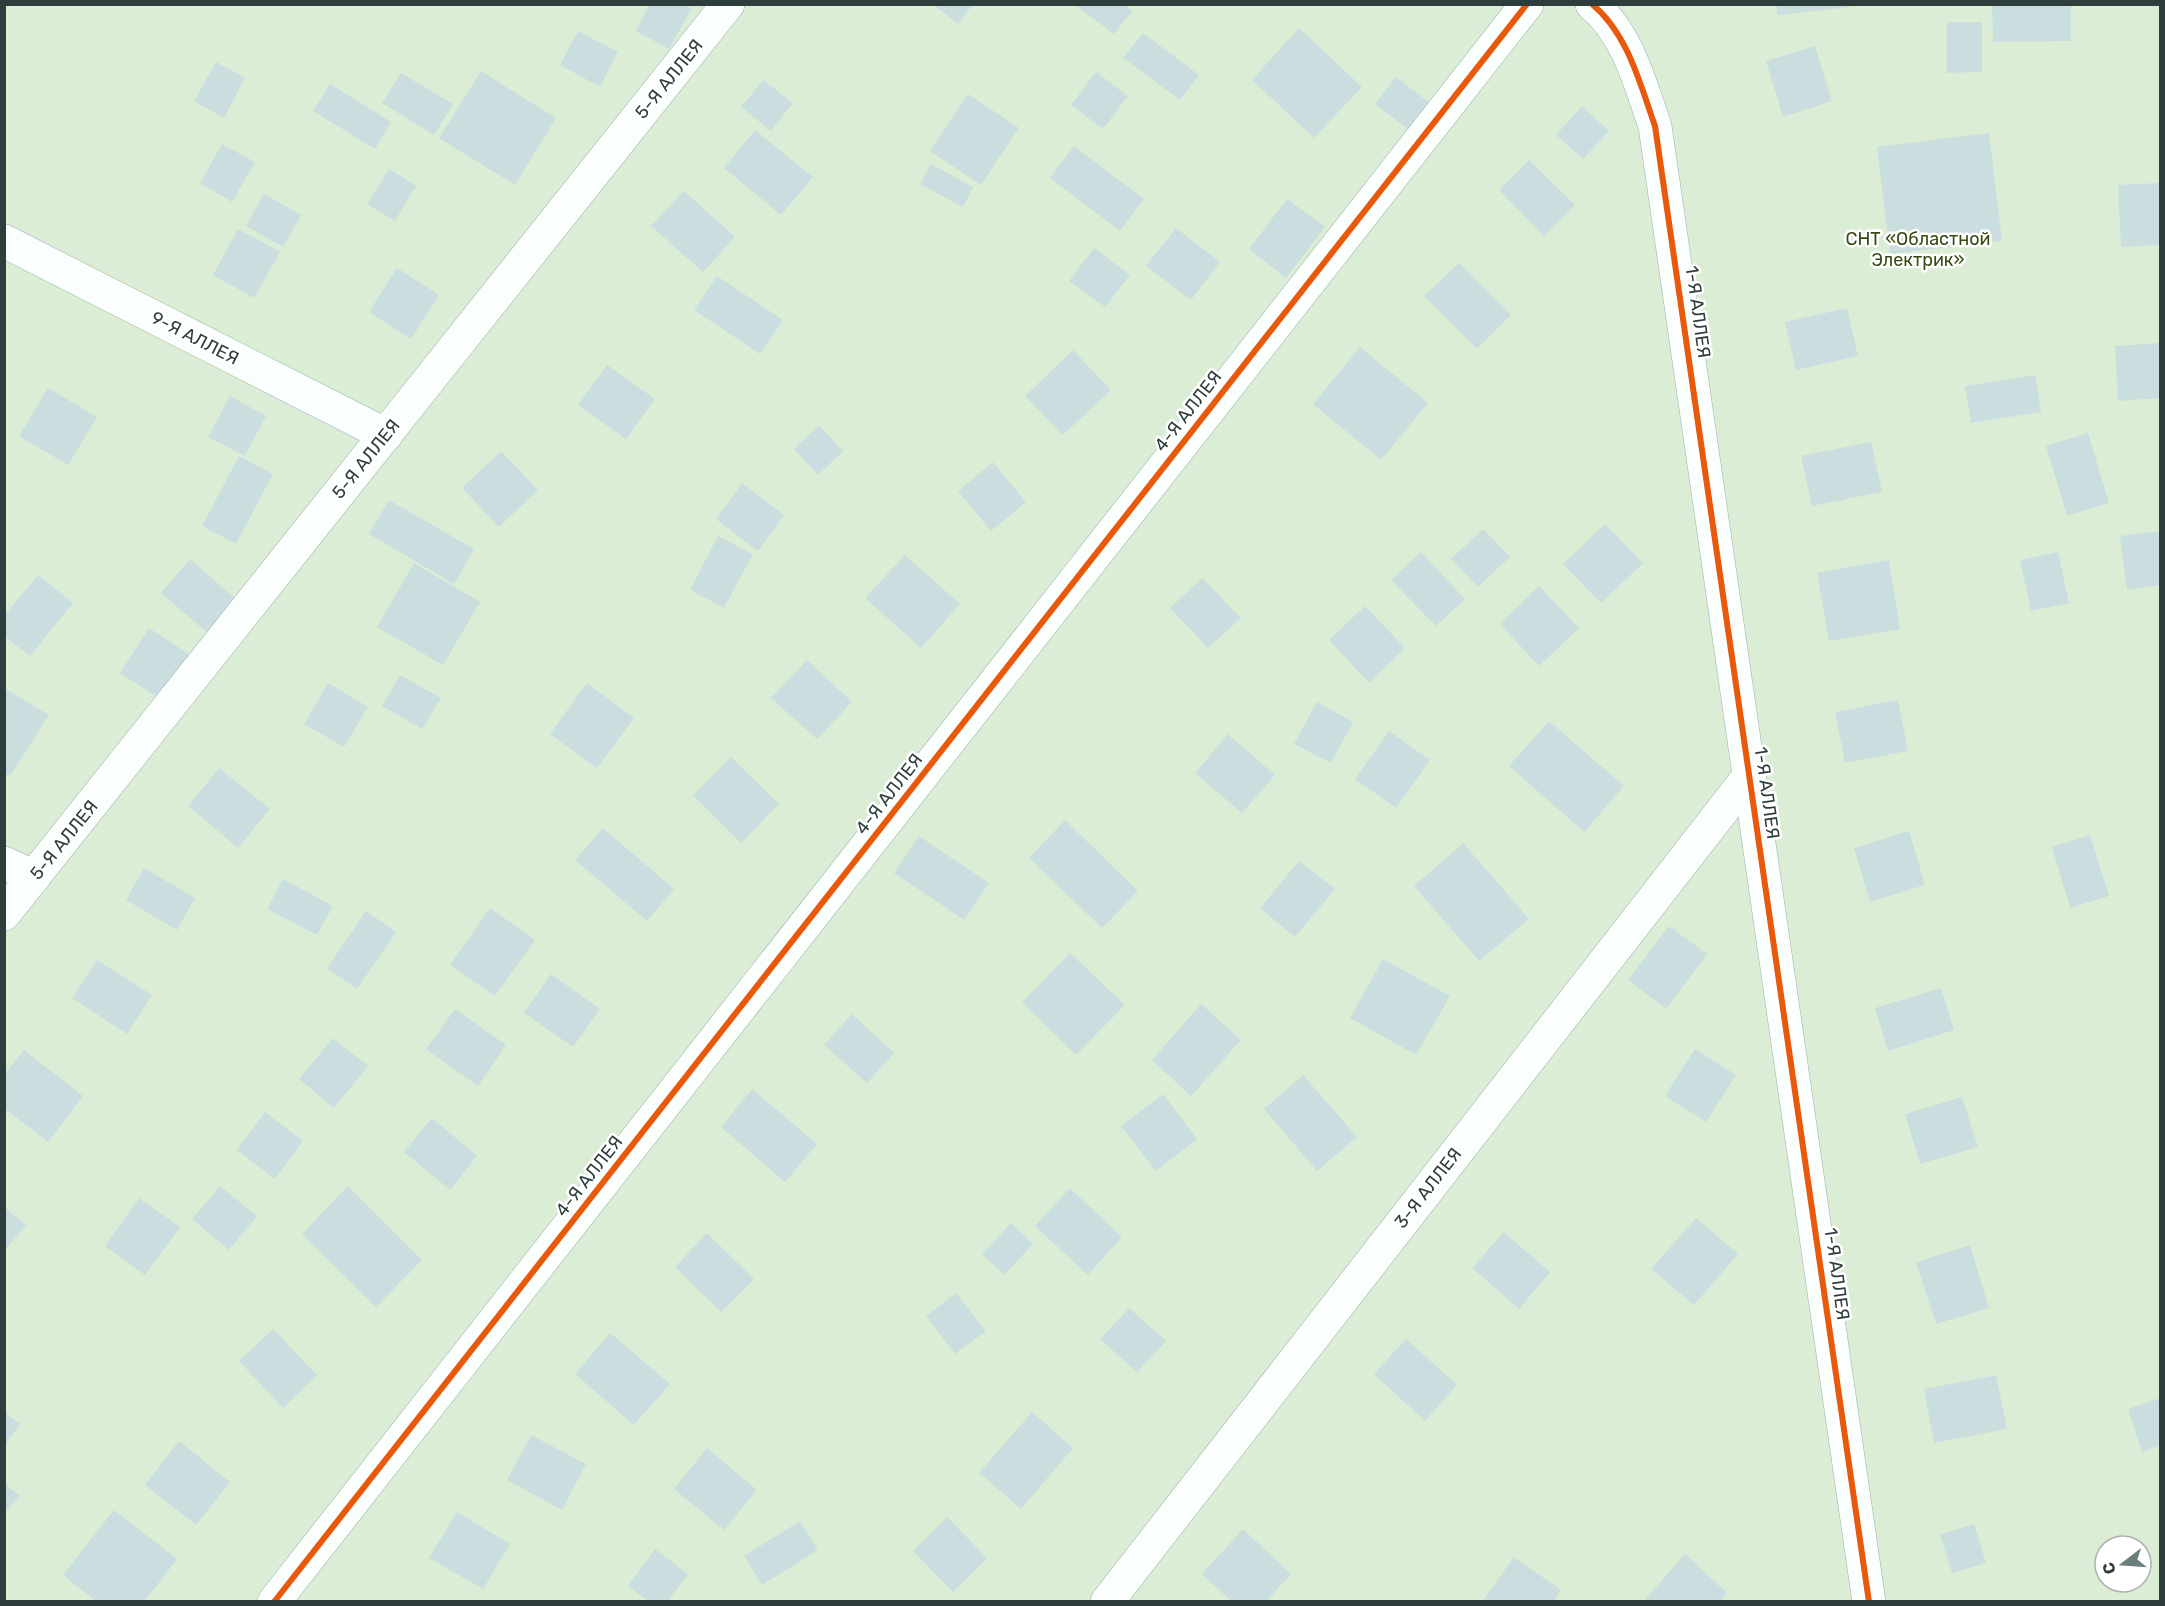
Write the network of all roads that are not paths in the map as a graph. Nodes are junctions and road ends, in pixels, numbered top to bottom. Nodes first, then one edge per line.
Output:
1 (728, 4) edge
2 (1527, 4) edge
3 (1592, 4) edge
4 (4, 241) edge
5 (386, 435) junction
6 (1750, 775) junction
7 (4, 863) edge
8 (34, 878) junction
9 (4, 914) edge
10 (1867, 1588) edge
11 (274, 1602) edge
12 (1107, 1602) edge
13 (1844, 1602) edge

1 - 5 street, 5-Я АЛЛЕЯ
2 - 11 street, 4-Я АЛЛЕЯ
3 - 6 street, 1-Я АЛЛЕЯ
4 - 5 street, 9-Я АЛЛЕЯ
5 - 8 street, 5-Я АЛЛЕЯ
6 - 10 street, 1-Я АЛЛЕЯ
6 - 12 street, 3-Я АЛЛЕЯ
7 - 8 street
8 - 9 street, 5-Я АЛЛЕЯ
10 - 13 street

